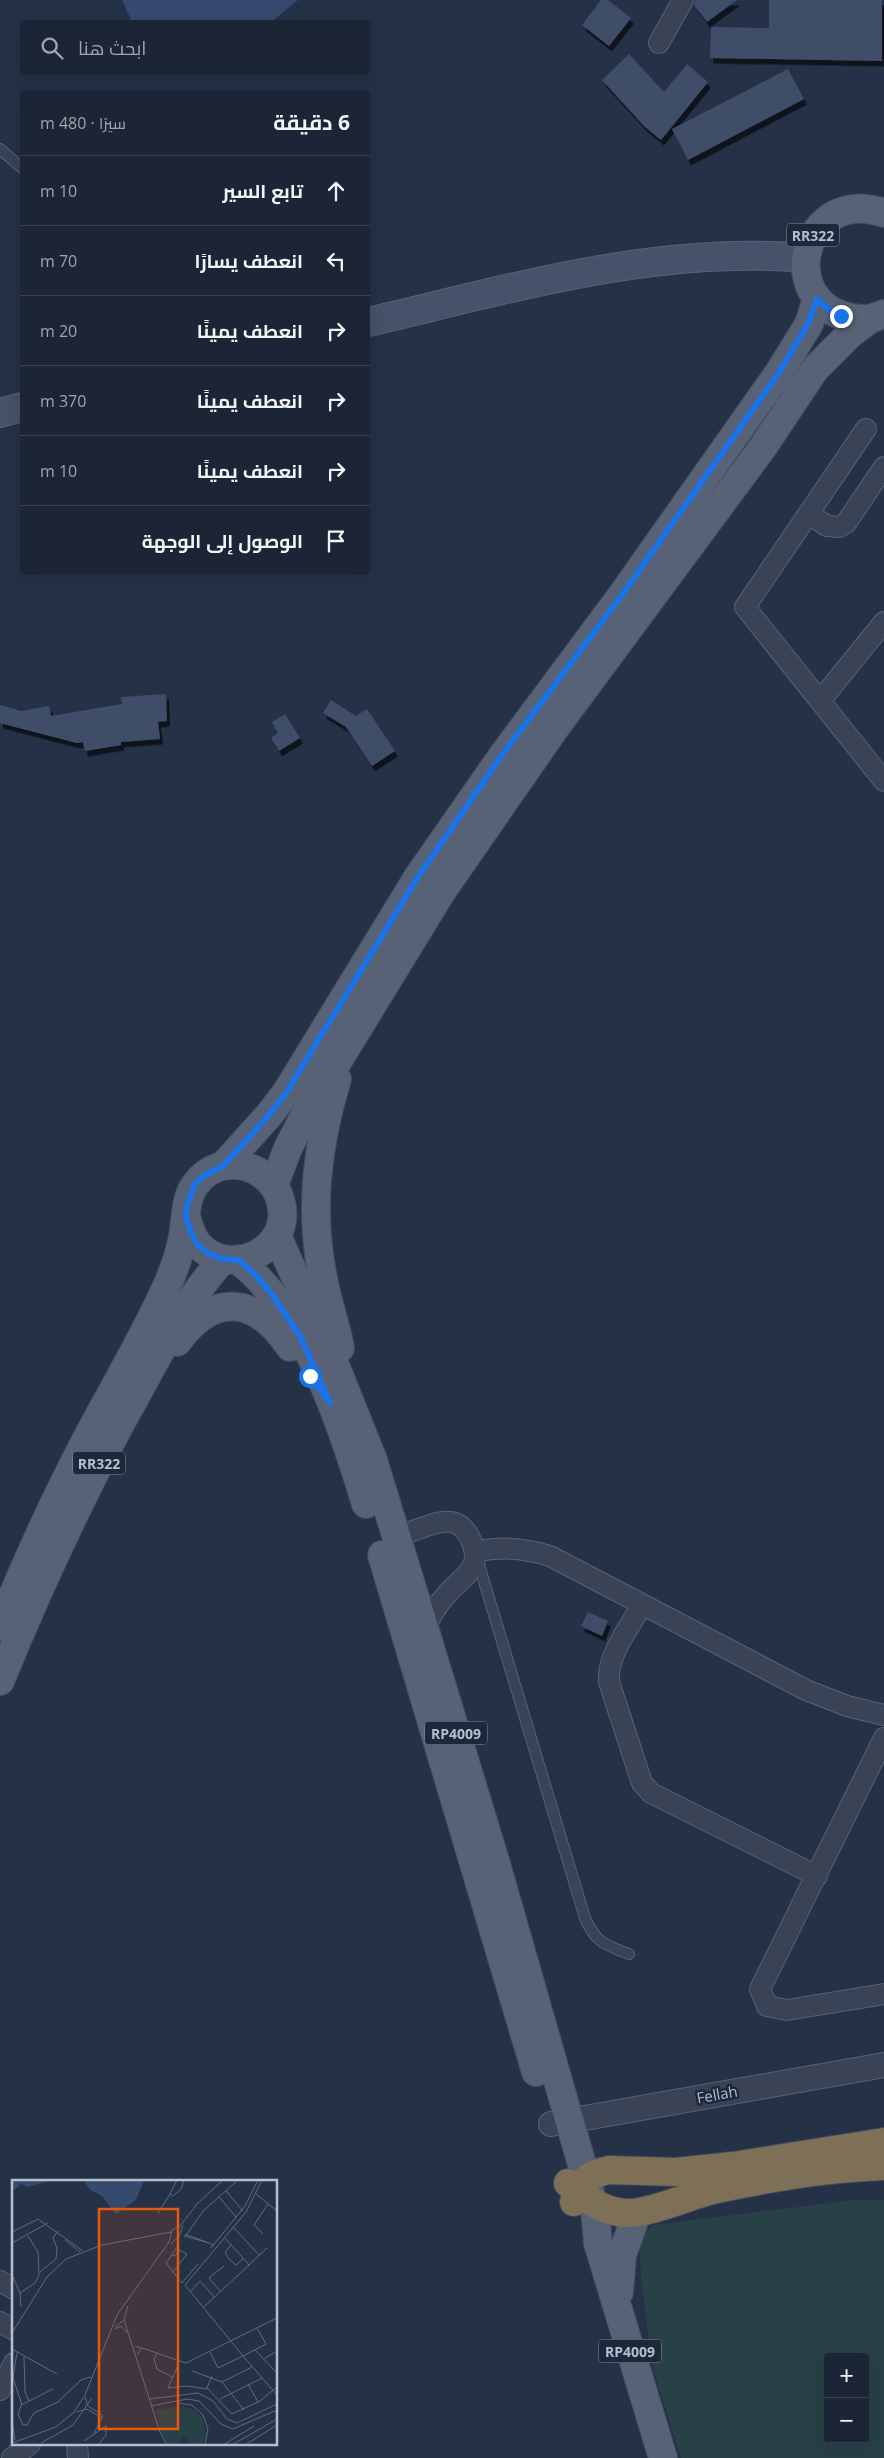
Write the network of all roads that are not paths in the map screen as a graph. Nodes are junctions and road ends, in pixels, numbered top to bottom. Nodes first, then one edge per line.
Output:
1 (683, 0) edge
2 (659, 43) dead end
3 (0, 149) edge
4 (20, 166) edge
5 (880, 208) edge
6 (805, 258) junction
7 (817, 299) junction
8 (877, 317) edge
9 (370, 322) edge
10 (20, 408) edge
11 (0, 413) edge
12 (866, 429) dead end
13 (884, 467) edge
14 (808, 514) junction
15 (884, 622) edge
16 (820, 701) junction
17 (884, 781) edge
18 (357, 1028) junction
19 (223, 1166) junction
20 (274, 1185) junction
21 (186, 1216) junction
22 (277, 1236) junction
23 (231, 1260) junction
24 (338, 1398) junction
25 (131, 1403) junction
26 (394, 1535) junction
27 (475, 1552) junction
28 (642, 1605) junction
29 (0, 1626) edge
30 (425, 1630) junction
31 (0, 1681) edge
32 (884, 1715) edge
33 (884, 1738) edge
34 (817, 1876) junction
35 (629, 1954) dead end
36 (884, 1994) edge
37 (884, 2065) edge
38 (560, 2122) junction
39 (884, 2142) edge
40 (884, 2166) edge
41 (580, 2185) junction
42 (637, 2213) junction
43 (0, 2281) edge
44 (12, 2288) edge
45 (0, 2322) edge
46 (622, 2323) junction
47 (12, 2329) edge
48 (12, 2367) edge
49 (0, 2390) edge
50 (27, 2446) edge
51 (12, 2458) edge
52 (663, 2458) edge

1 - 2 street
3 - 4 lane
5 - 6 main road, RR322
6 - 7 main road, RR322
6 - 9 main road
7 - 8 main road, RR322
7 - 19 main road, RR322
8 - 18 main road, RR322
10 - 11 main road
12 - 14 street
13 - 14 street
14 - 16 street
15 - 16 street
16 - 17 street
18 - 20 main road, RR322
18 - 24 main road
19 - 20 main road
19 - 21 main road, RR322
20 - 22 main road
21 - 23 main road
21 - 29 main road, RR322
22 - 23 main road
22 - 24 main road, RP4009
23 - 24 main road, RP4009
23 - 25 main road, RR322
24 - 25 main road
24 - 26 main road, RP4009
24 - 38 main road, RP4009
25 - 31 main road, RR322
26 - 27 street
26 - 30 main road, RP4009
27 - 28 street
27 - 30 street
27 - 35 lane
28 - 32 street
28 - 34 street
30 - 38 main road, RP4009
33 - 34 street
34 - 36 street
37 - 38 street, Fellah
38 - 41 main road, RP4009
39 - 41 highway
40 - 42 highway
41 - 42 highway
41 - 46 main road, RP4009
42 - 46 main road
43 - 44 street
45 - 47 street
46 - 52 main road, RP4009
48 - 49 street
50 - 51 street

